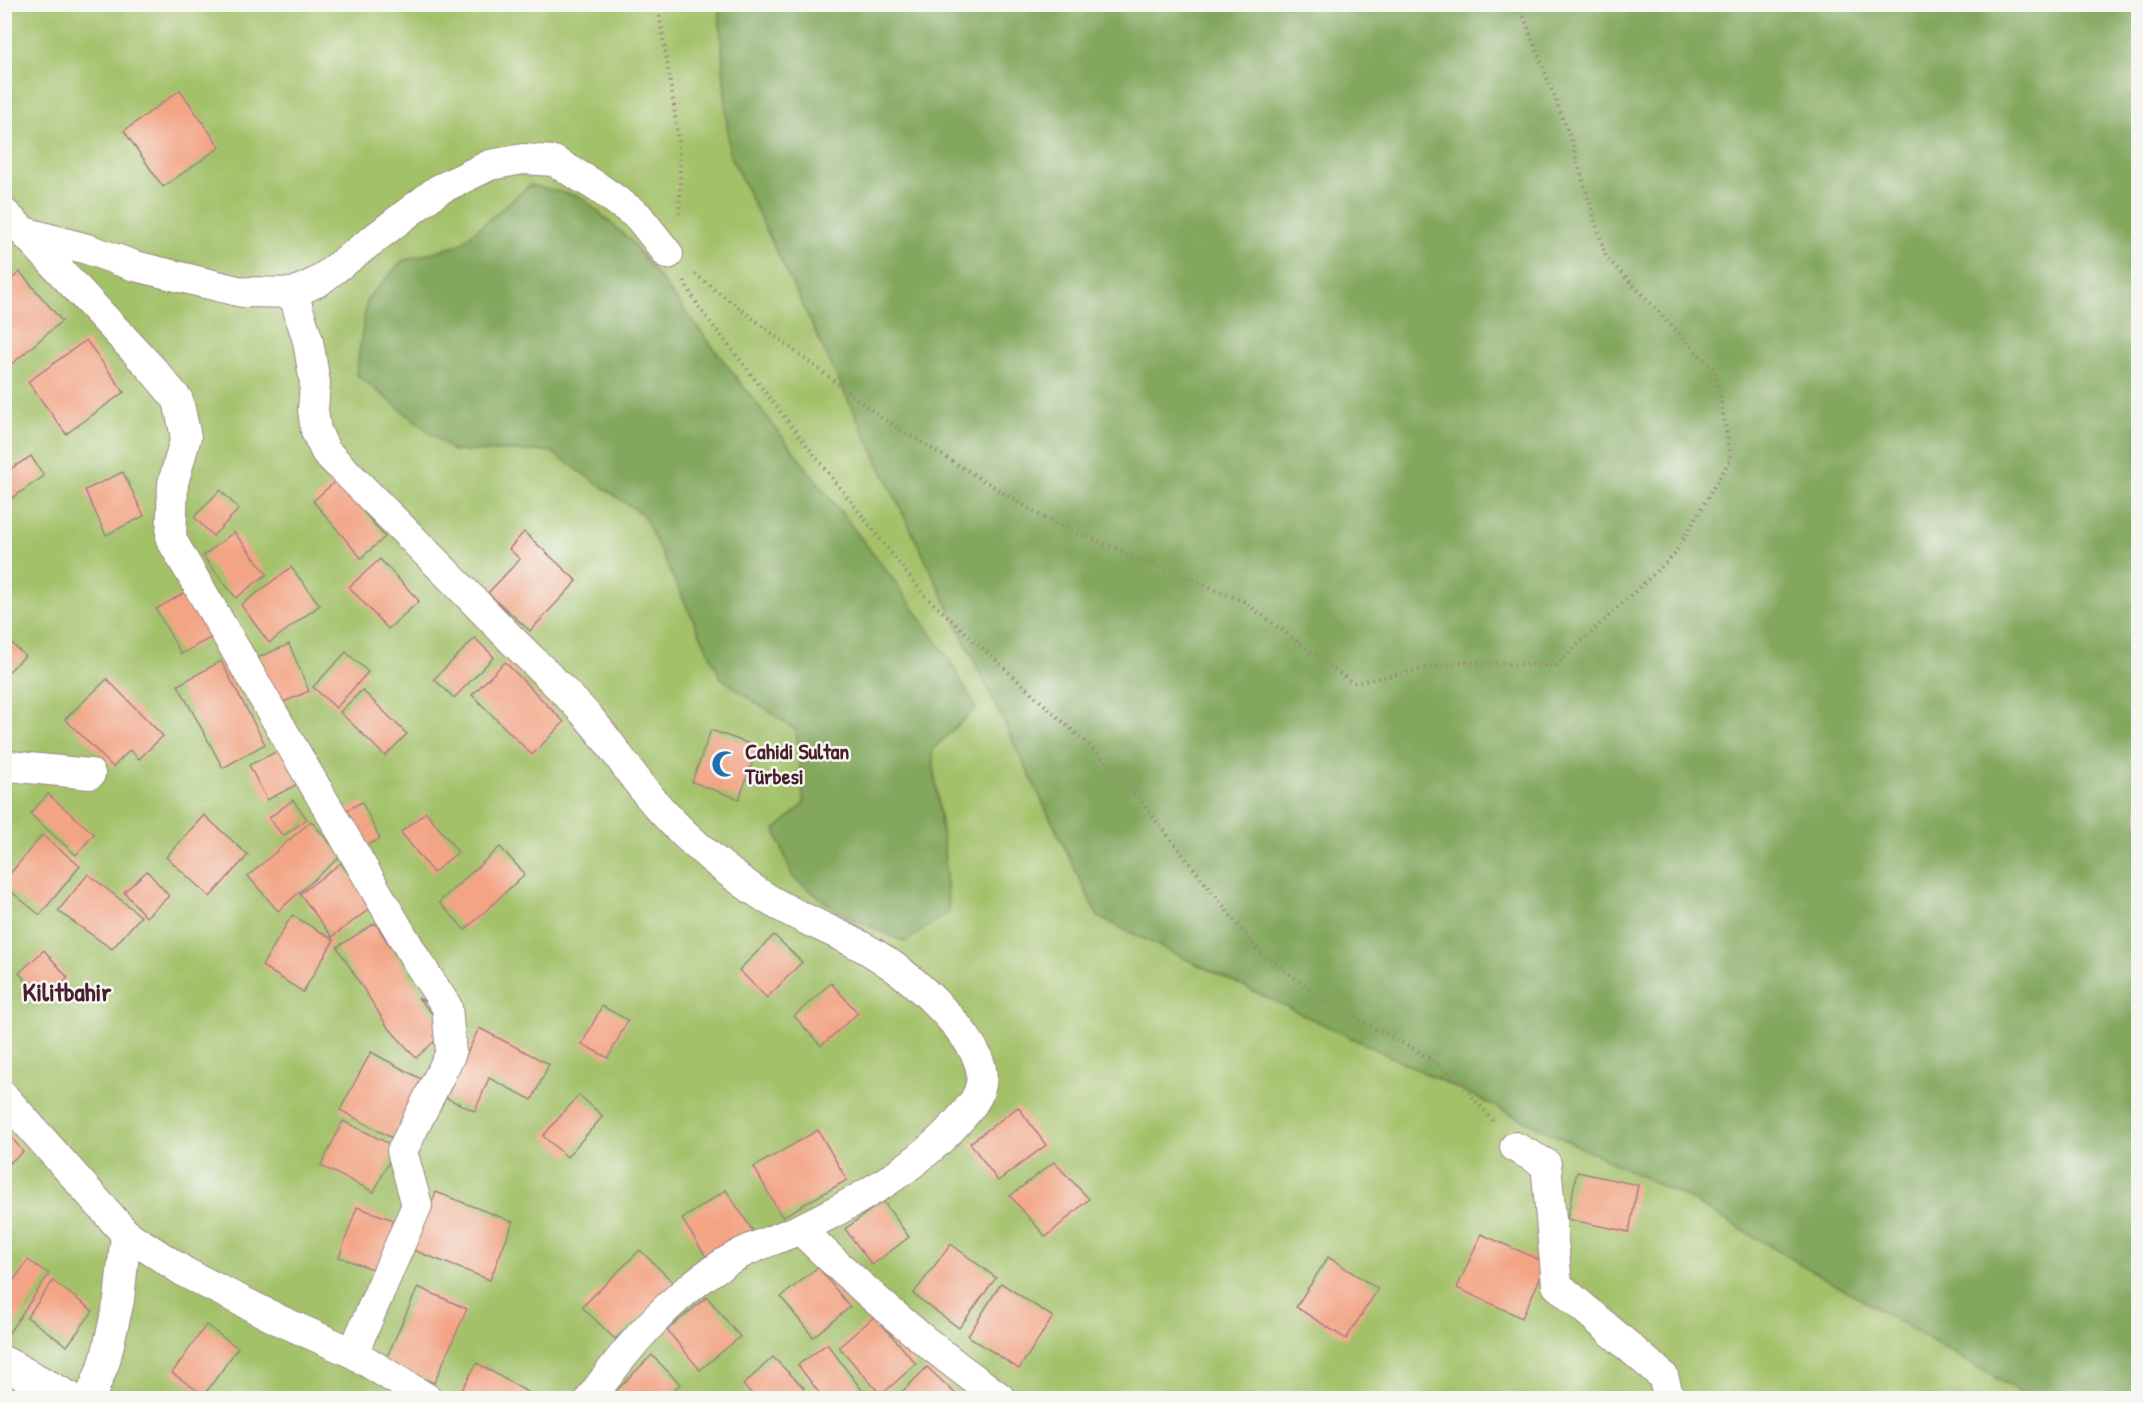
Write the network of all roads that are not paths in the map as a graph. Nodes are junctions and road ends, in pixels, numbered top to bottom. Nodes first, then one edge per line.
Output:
1 (14, 223) edge
2 (668, 254) road end
3 (293, 293) junction
4 (4, 763) edge
5 (90, 774) dead end
6 (4, 1097) edge
7 (1515, 1147) road end
8 (800, 1229) junction
9 (126, 1234) junction
10 (353, 1353) junction
11 (4, 1363) edge
12 (69, 1398) edge
13 (90, 1398) edge
14 (426, 1398) edge
15 (591, 1398) edge
16 (1000, 1398) edge
17 (1669, 1398) edge

1 - 3 street
1 - 10 street
2 - 3 street
3 - 8 street
4 - 5 street
6 - 9 street
7 - 17 street
8 - 15 street
8 - 16 street
9 - 10 street
9 - 13 street
10 - 14 street
11 - 12 street

